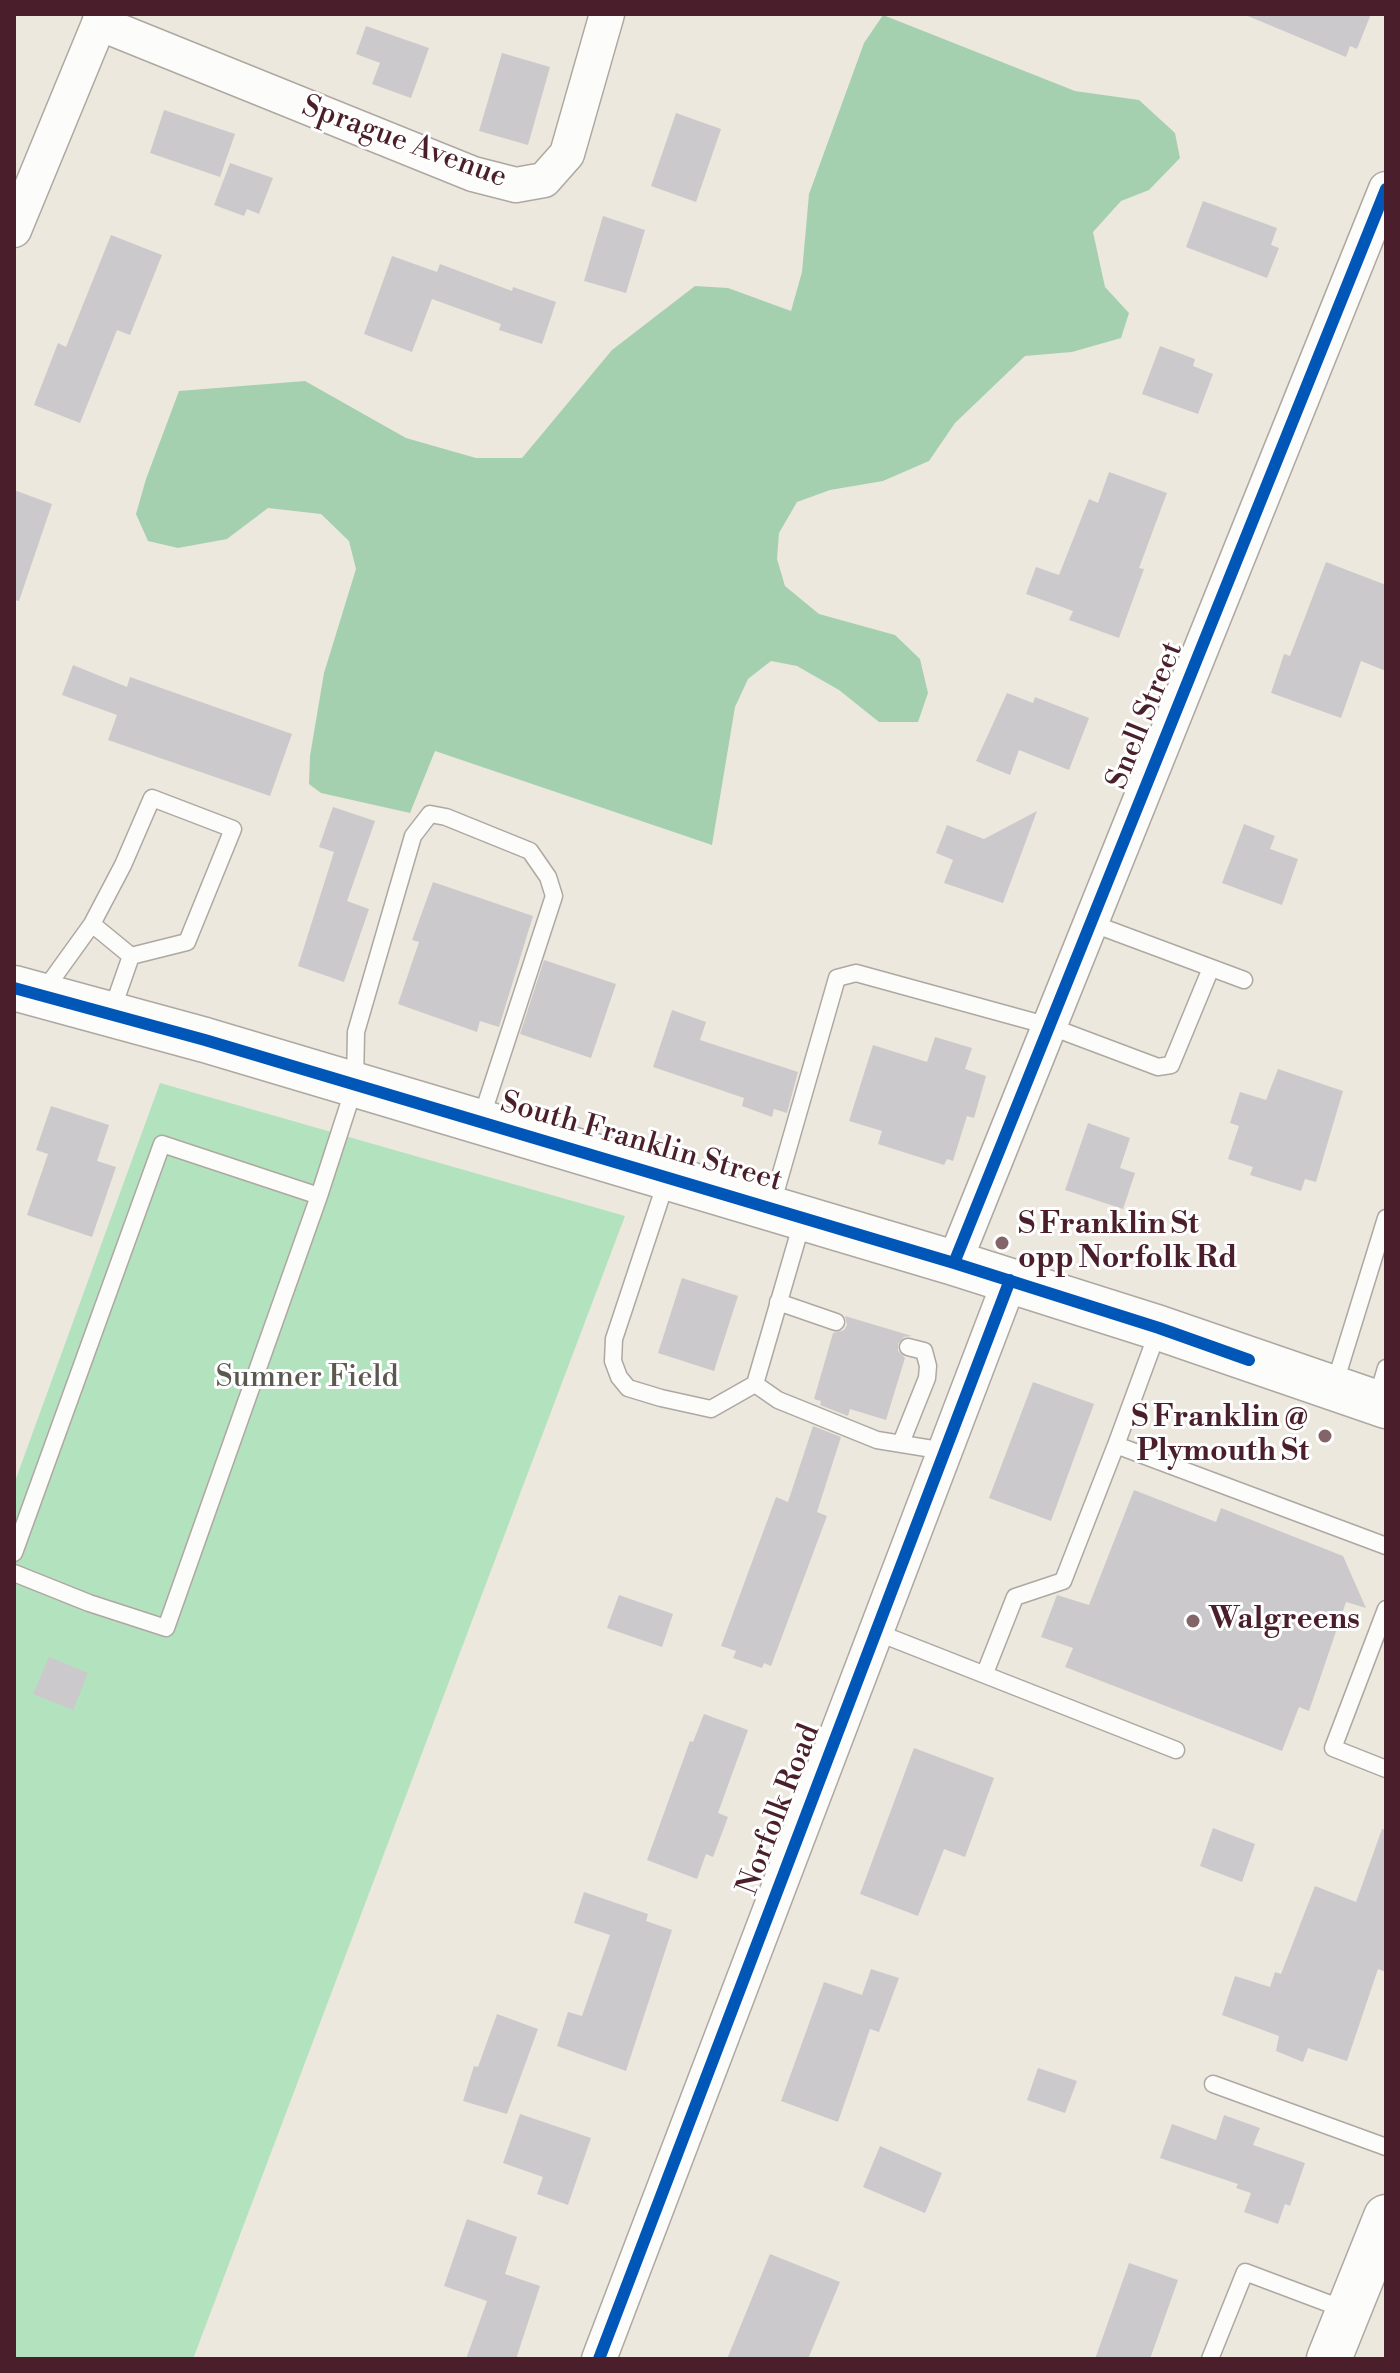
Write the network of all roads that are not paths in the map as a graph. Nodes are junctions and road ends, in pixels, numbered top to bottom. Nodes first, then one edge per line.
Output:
1 (607, 14) edge
2 (101, 19) edge
3 (1386, 189) edge
4 (14, 230) edge
5 (1091, 923) junction
6 (92, 924) junction
7 (131, 956) junction
8 (1211, 968) junction
9 (1244, 980) dead end
10 (27, 992) edge
11 (110, 1014) junction
12 (1049, 1026) junction
13 (355, 1085) junction
14 (480, 1122) junction
15 (667, 1177) junction
16 (319, 1196) junction
17 (787, 1213) junction
18 (1386, 1218) edge
19 (954, 1263) junction
20 (1010, 1280) junction
21 (778, 1302) junction
22 (836, 1322) dead end
23 (1159, 1328) junction
24 (908, 1347) dead end
25 (755, 1384) junction
26 (1334, 1388) junction
27 (1383, 1392) edge
28 (901, 1443) junction
29 (1116, 1445) junction
30 (945, 1451) junction
31 (1386, 1546) edge
32 (14, 1553) edge
33 (14, 1573) edge
34 (1386, 1609) edge
35 (876, 1632) junction
36 (985, 1673) junction
37 (1176, 1750) dead end
38 (1386, 1769) edge
39 (1213, 2084) dead end
40 (1386, 2147) edge
41 (1386, 2217) edge
42 (1348, 2311) junction
43 (599, 2359) edge
44 (1210, 2359) edge
45 (1329, 2359) edge

1 - 2 street, Sprague Avenue
2 - 4 street
3 - 5 street, Snell Street
5 - 8 lane
5 - 12 street, Snell Street
6 - 7 lane
6 - 7 lane
6 - 10 lane
7 - 11 lane
8 - 9 lane
8 - 12 lane
10 - 11 main road, South Franklin Street
11 - 13 main road, South Franklin Street
12 - 17 lane
12 - 19 street, Snell Street
13 - 14 main road, South Franklin Street
13 - 14 lane
13 - 16 lane
14 - 15 main road, South Franklin Street
15 - 17 main road, South Franklin Street
15 - 25 lane
16 - 32 lane
16 - 33 lane
17 - 19 main road, South Franklin Street
17 - 21 lane
18 - 26 lane
19 - 20 main road, South Franklin Street
20 - 23 main road, South Franklin Street
20 - 30 street, Norfolk Road
21 - 22 lane
21 - 25 lane
23 - 26 main road, South Franklin Street
23 - 29 lane
24 - 28 lane
25 - 28 lane
26 - 27 main road, South Franklin Street
28 - 30 lane
29 - 31 lane
29 - 36 lane
30 - 35 street, Norfolk Road
34 - 38 lane
35 - 36 lane
35 - 43 street, Norfolk Road
36 - 37 lane
39 - 40 lane
41 - 42 main road
42 - 44 lane
42 - 45 main road

